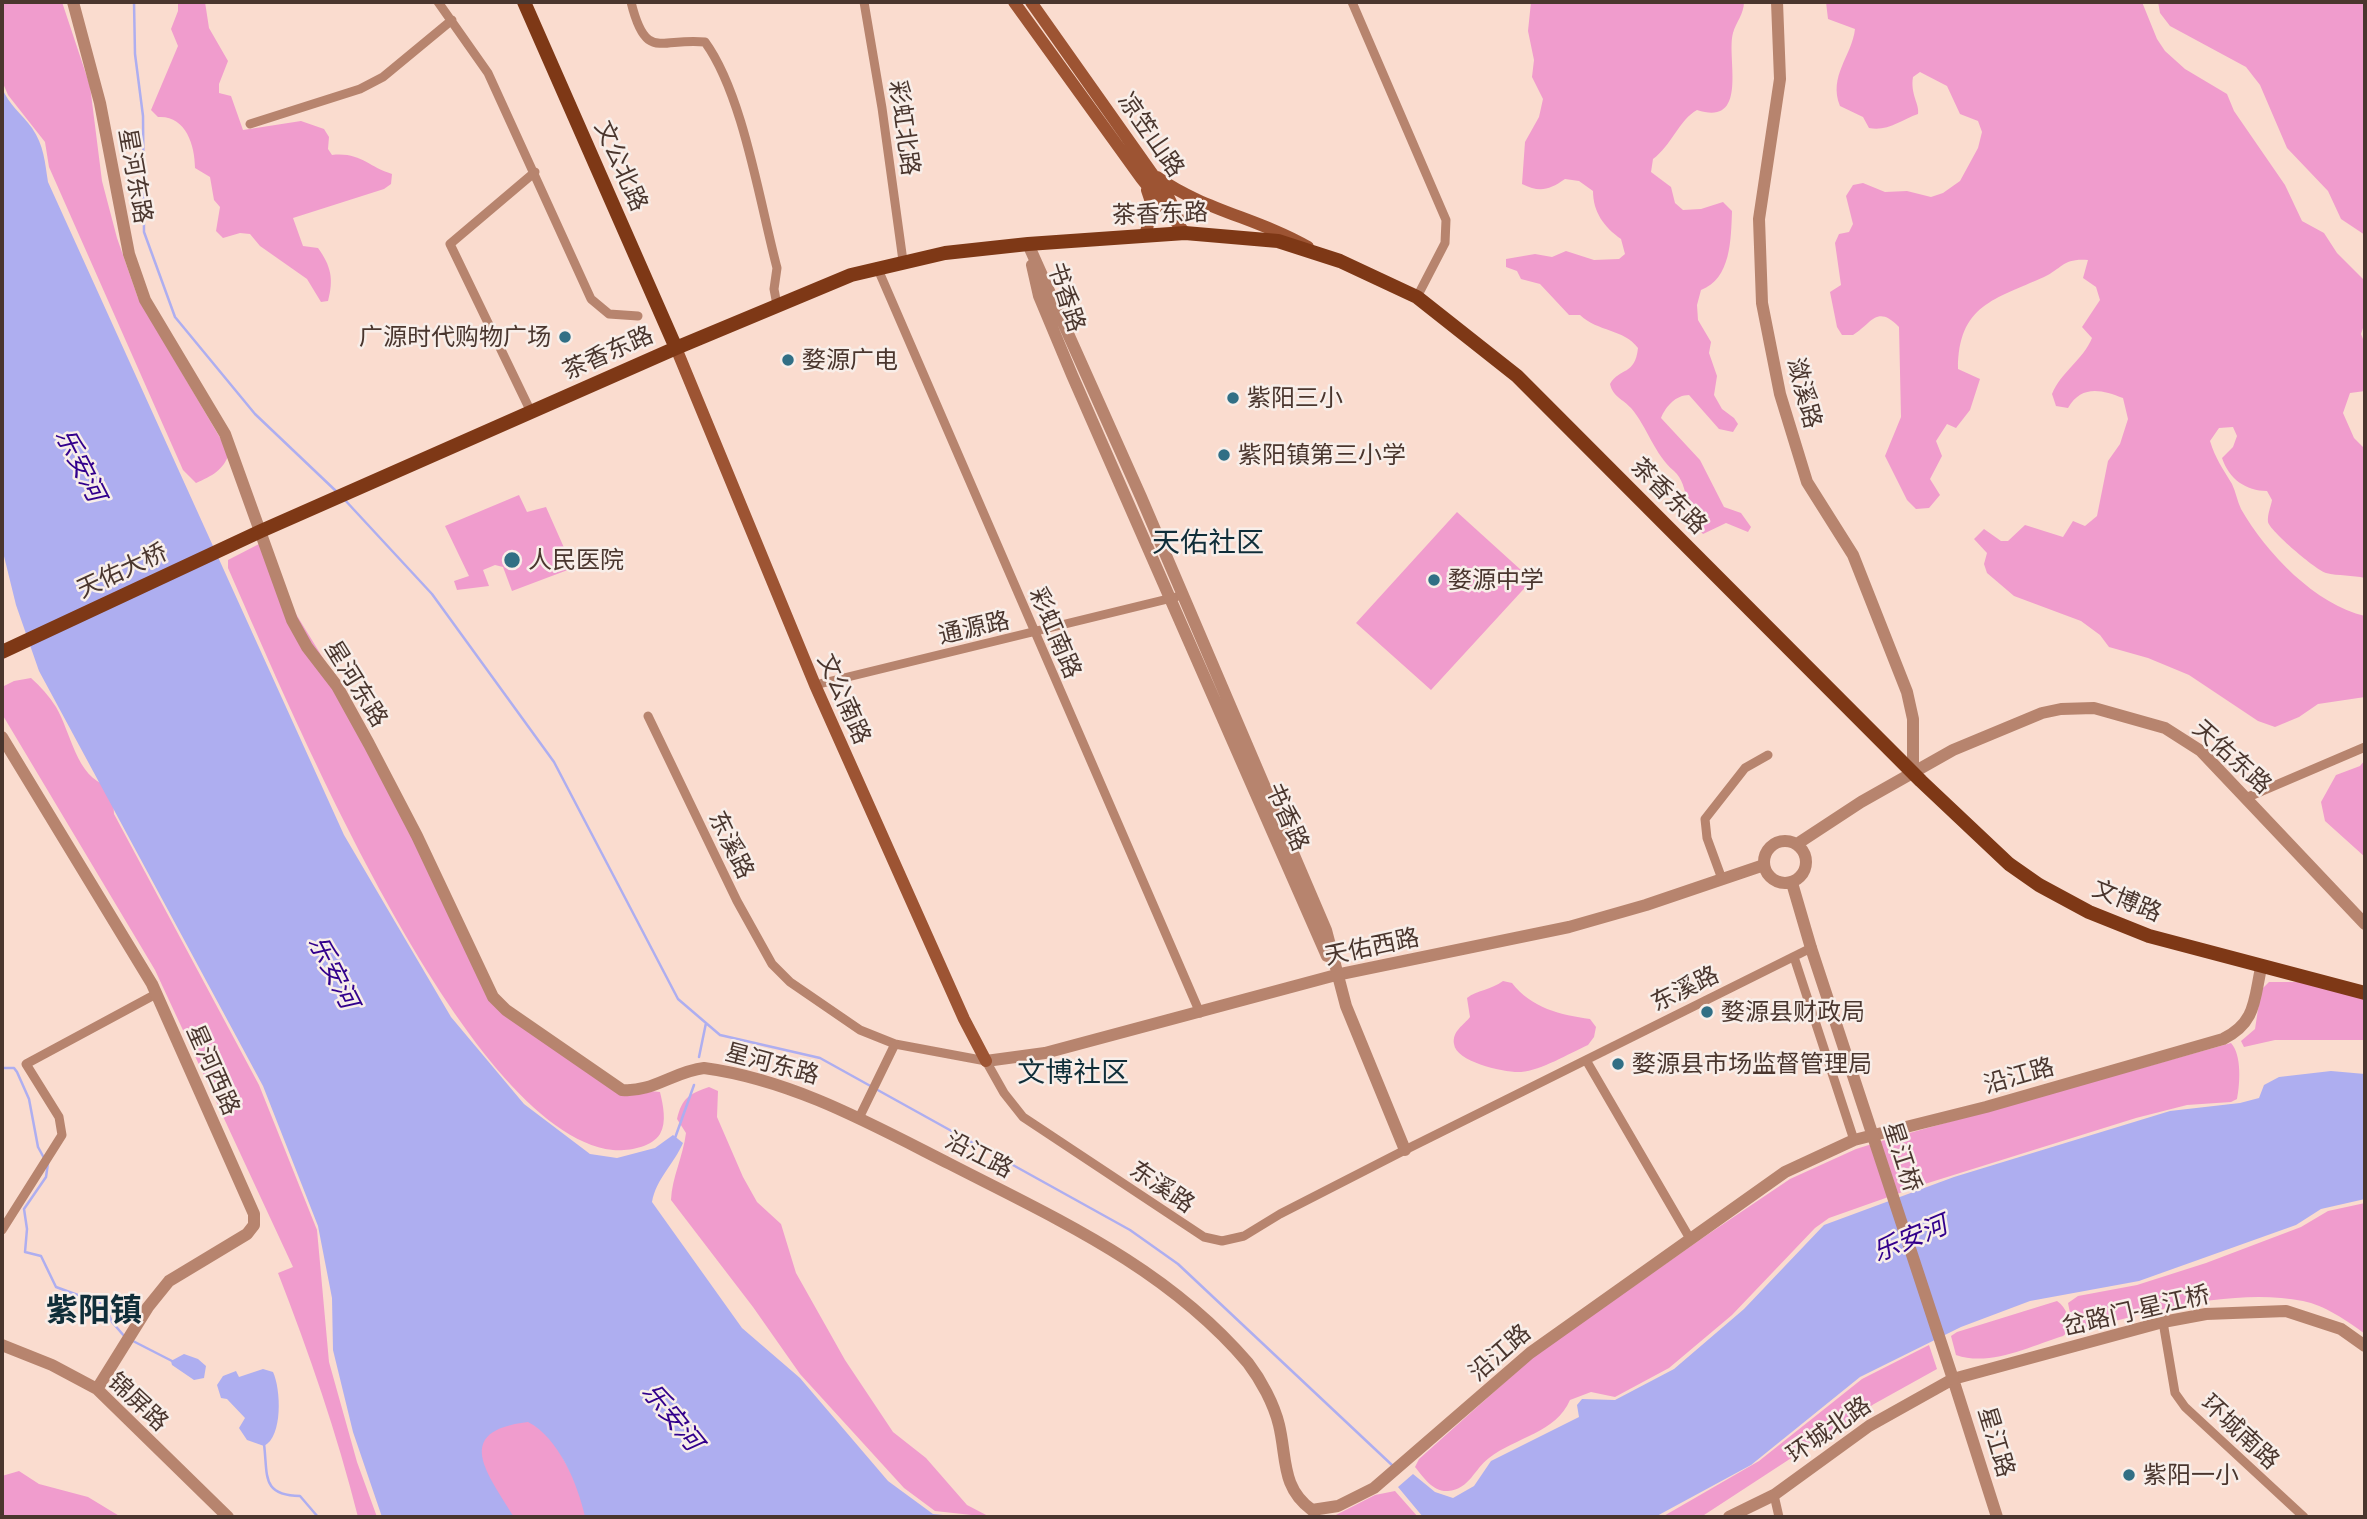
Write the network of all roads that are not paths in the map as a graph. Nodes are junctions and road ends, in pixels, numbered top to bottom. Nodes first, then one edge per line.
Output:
1 (73, 2) edge
2 (438, 2) edge
3 (524, 2) edge
4 (631, 2) edge
5 (864, 2) edge
6 (1014, 2) edge
7 (1031, 2) edge
8 (1352, 2) edge
9 (1777, 2) edge
10 (452, 20) junction
11 (250, 124) dead end
12 (535, 172) junction
13 (1146, 175) junction
14 (1185, 233) junction
15 (1145, 235) junction
16 (1028, 244) junction
17 (1312, 249) junction
18 (903, 261) junction
19 (877, 267) junction
20 (1418, 297) junction
21 (777, 305) junction
22 (638, 316) dead end
23 (676, 348) junction
24 (531, 412) junction
25 (261, 531) junction
26 (1175, 597) junction
27 (1034, 634) junction
28 (2, 652) edge
29 (815, 685) junction
30 (648, 716) dead end
31 (2, 737) edge
32 (2365, 747) edge
33 (1768, 755) dead end
34 (1913, 771) junction
35 (2248, 797) junction
36 (1797, 844) junction
37 (1763, 864) junction
38 (1722, 878) junction
39 (1791, 883) junction
40 (2365, 924) edge
41 (1811, 948) junction
42 (1794, 957) junction
43 (2261, 968) junction
44 (1336, 975) junction
45 (2365, 993) edge
46 (156, 994) junction
47 (1200, 1013) junction
48 (895, 1044) junction
49 (1586, 1060) junction
50 (986, 1061) junction
51 (859, 1118) junction
52 (1854, 1140) junction
53 (1405, 1150) junction
54 (2, 1230) edge
55 (1689, 1237) junction
56 (2163, 1322) junction
57 (2, 1345) edge
58 (2365, 1346) edge
59 (1953, 1379) junction
60 (97, 1390) junction
61 (1774, 1495) junction
62 (228, 1517) edge
63 (1729, 1517) edge
64 (1779, 1517) edge
65 (1997, 1517) edge
66 (2304, 1517) edge

1 - 25 street, 星河东路
2 - 10 street
3 - 23 main road, 文公北路
4 - 21 street
5 - 18 street, 彩虹北路
6 - 13 main road, 凉笠山路
7 - 13 main road, 凉笠山路
8 - 20 street
9 - 34 street, 潋溪路
10 - 11 street
10 - 12 street
12 - 22 street
12 - 24 street
13 - 14 main road, 凉笠山路
13 - 15 main road
13 - 17 main road
14 - 15 main road, 茶香东路
14 - 17 main road, 茶香东路
15 - 16 main road, 茶香东路
16 - 18 main road, 茶香东路
16 - 26 street, 书香路
17 - 20 main road, 茶香东路
18 - 19 main road, 茶香东路
19 - 21 main road, 茶香东路
19 - 27 street, 彩虹南路
20 - 34 main road, 茶香东路
21 - 23 main road, 茶香东路
23 - 24 main road, 茶香东路
23 - 29 main road, 文公南路
24 - 25 main road, 茶香东路
25 - 28 main road, 天佑大桥
25 - 51 street, 星河东路
26 - 27 street, 通源路
26 - 44 street, 书香路
27 - 29 street, 通源路
27 - 47 street, 彩虹南路
29 - 50 main road, 文公南路
30 - 48 street, 东溪路
31 - 46 street, 星河西路
32 - 35 street
33 - 38 street
34 - 35 street, 天佑东路
34 - 36 street
34 - 43 main road, 文博路
35 - 40 street, 天佑东路
36 - 37 street
36 - 39 street
37 - 38 street, 天佑西路
37 - 39 street
38 - 44 street, 天佑西路
39 - 41 street
41 - 42 street, 东溪路
41 - 59 street, 星江桥, bridge
42 - 49 street, 东溪路
42 - 52 street
43 - 45 main road, 文博路
43 - 52 street, 沿江路
44 - 47 street, 天佑西路
44 - 53 street, 书香路
46 - 54 street
46 - 60 street, 星河西路
47 - 50 street, 天佑西路
48 - 50 street, 东溪路
48 - 51 street
49 - 53 street, 东溪路
49 - 55 street
50 - 53 street, 东溪路
51 - 55 street, 沿江路
52 - 55 street, 沿江路
56 - 58 street, 岔路门-星江桥
56 - 59 street, 岔路门-星江桥
56 - 66 street, 环城南路
57 - 60 street, 锦屏路
59 - 61 street, 环城北路
59 - 65 street, 星江路
60 - 62 street, 锦屏路
61 - 63 street, 环城北路
61 - 64 street

